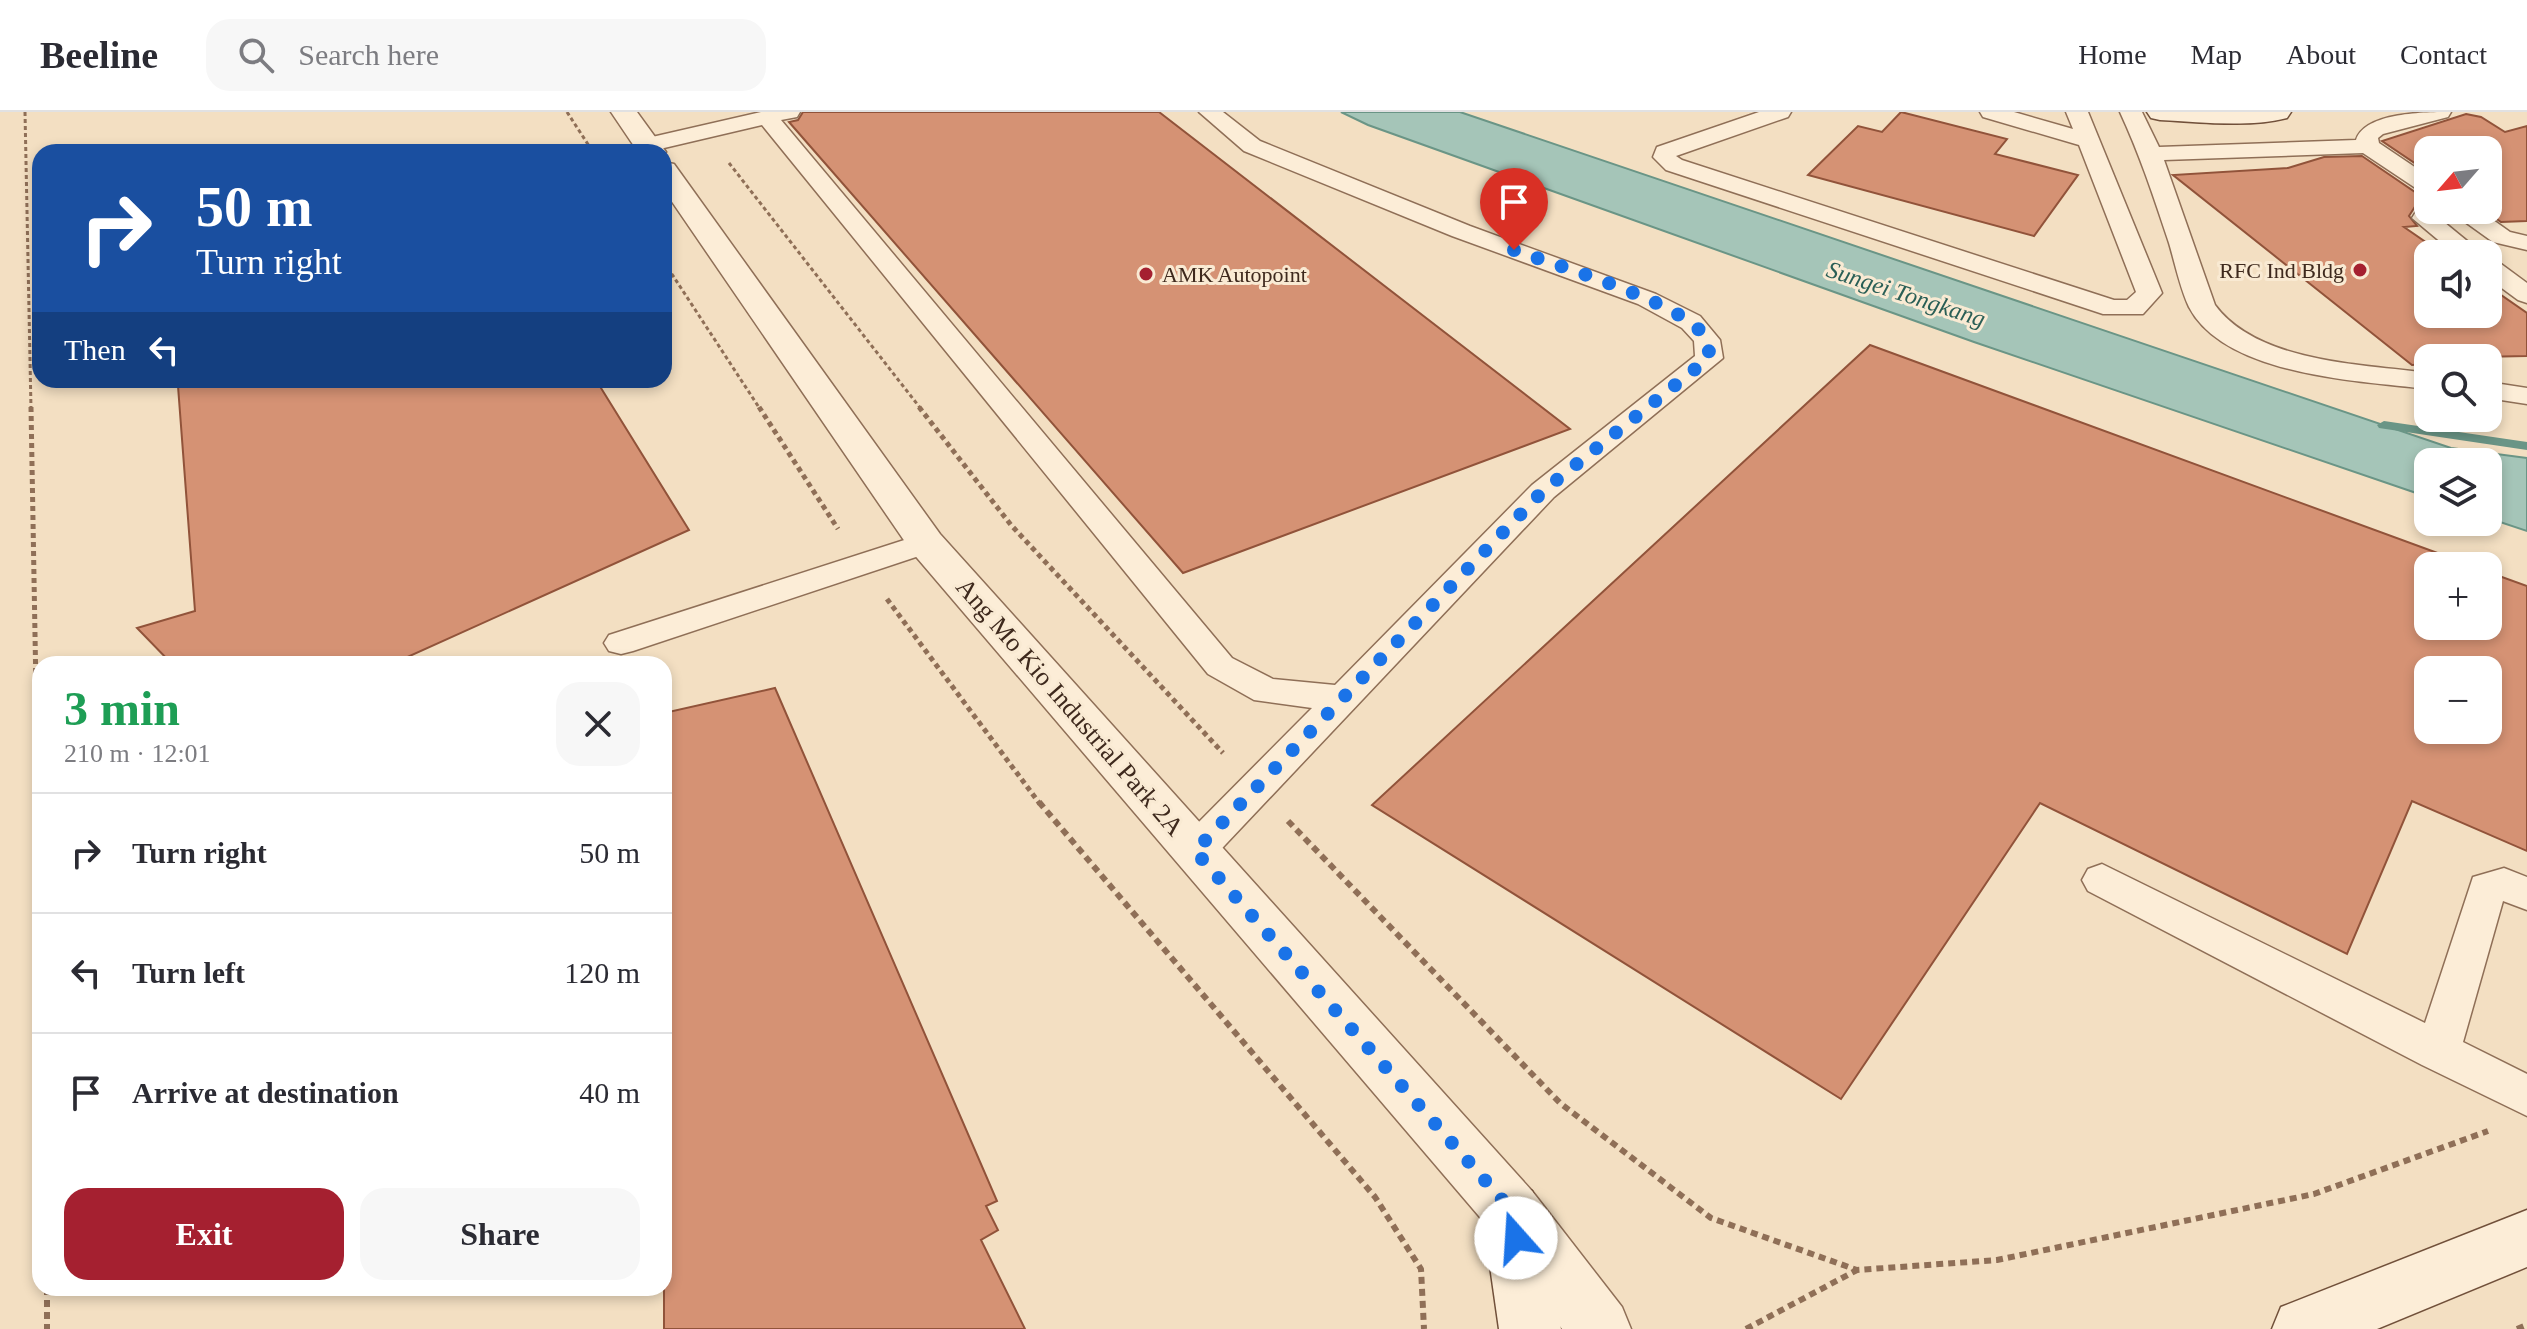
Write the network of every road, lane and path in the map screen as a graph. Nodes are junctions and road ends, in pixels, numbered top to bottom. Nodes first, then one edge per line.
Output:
1 (25, 112) edge
2 (567, 112) edge
3 (1210, 112) edge
4 (1780, 112) edge
5 (1991, 112) edge
6 (2077, 112) edge
7 (2131, 112) edge
8 (2160, 112) edge
9 (2278, 112) edge
10 (2440, 112) edge
11 (778, 114) edge
12 (659, 118) dead end
13 (705, 132) junction
14 (2087, 140) junction
15 (644, 141) edge
16 (588, 144) edge
17 (2368, 146) junction
18 (2151, 154) junction
19 (2414, 177) edge
20 (672, 181) edge
21 (2432, 224) edge
22 (2483, 224) edge
23 (2453, 240) edge
24 (2527, 243) edge
25 (672, 274) edge
26 (2502, 276) edge
27 (2527, 295) edge
28 (2414, 379) edge
29 (2502, 392) edge
30 (2527, 396) edge
31 (926, 543) junction
32 (861, 564) junction
33 (621, 643) dead end
34 (35, 656) edge
35 (1343, 698) junction
36 (1256, 788) junction
37 (1195, 851) junction
38 (2102, 880) dead end
39 (2527, 894) edge
40 (2438, 1052) junction
41 (2513, 1112) edge
42 (1511, 1210) junction
43 (2527, 1238) edge
44 (1857, 1270) junction
45 (47, 1296) edge
46 (2527, 1325) edge
47 (47, 1329) edge
48 (1424, 1329) edge
49 (1530, 1329) edge
50 (1600, 1329) edge
51 (1746, 1329) edge
52 (2303, 1329) edge
53 (2517, 1329) edge

1 - 34 path
2 - 16 path
3 - 35 lane
4 - 14 lane
5 - 14 lane
6 - 14 lane
7 - 18 lane
8 - 9 street
10 - 17 lane
11 - 13 lane
11 - 35 lane
12 - 15 lane
13 - 15 lane
13 - 36 path
17 - 18 lane
17 - 19 lane
18 - 28 lane
20 - 31 street, Ang Mo Kio Industrial Park 2A
21 - 23 lane
22 - 24 lane
25 - 32 path
26 - 27 lane
29 - 30 lane
31 - 32 lane
31 - 37 street, Ang Mo Kio Industrial Park 2A
32 - 33 lane
32 - 48 path
35 - 36 lane
36 - 37 lane
36 - 44 path
37 - 42 street, Ang Mo Kio Industrial Park 2A
38 - 40 lane
39 - 40 lane
40 - 41 lane
41 - 44 path
42 - 49 street
42 - 50 street, Ang Mo Kio Industrial Park 2A
43 - 52 street
44 - 51 path
45 - 47 path
46 - 53 path

